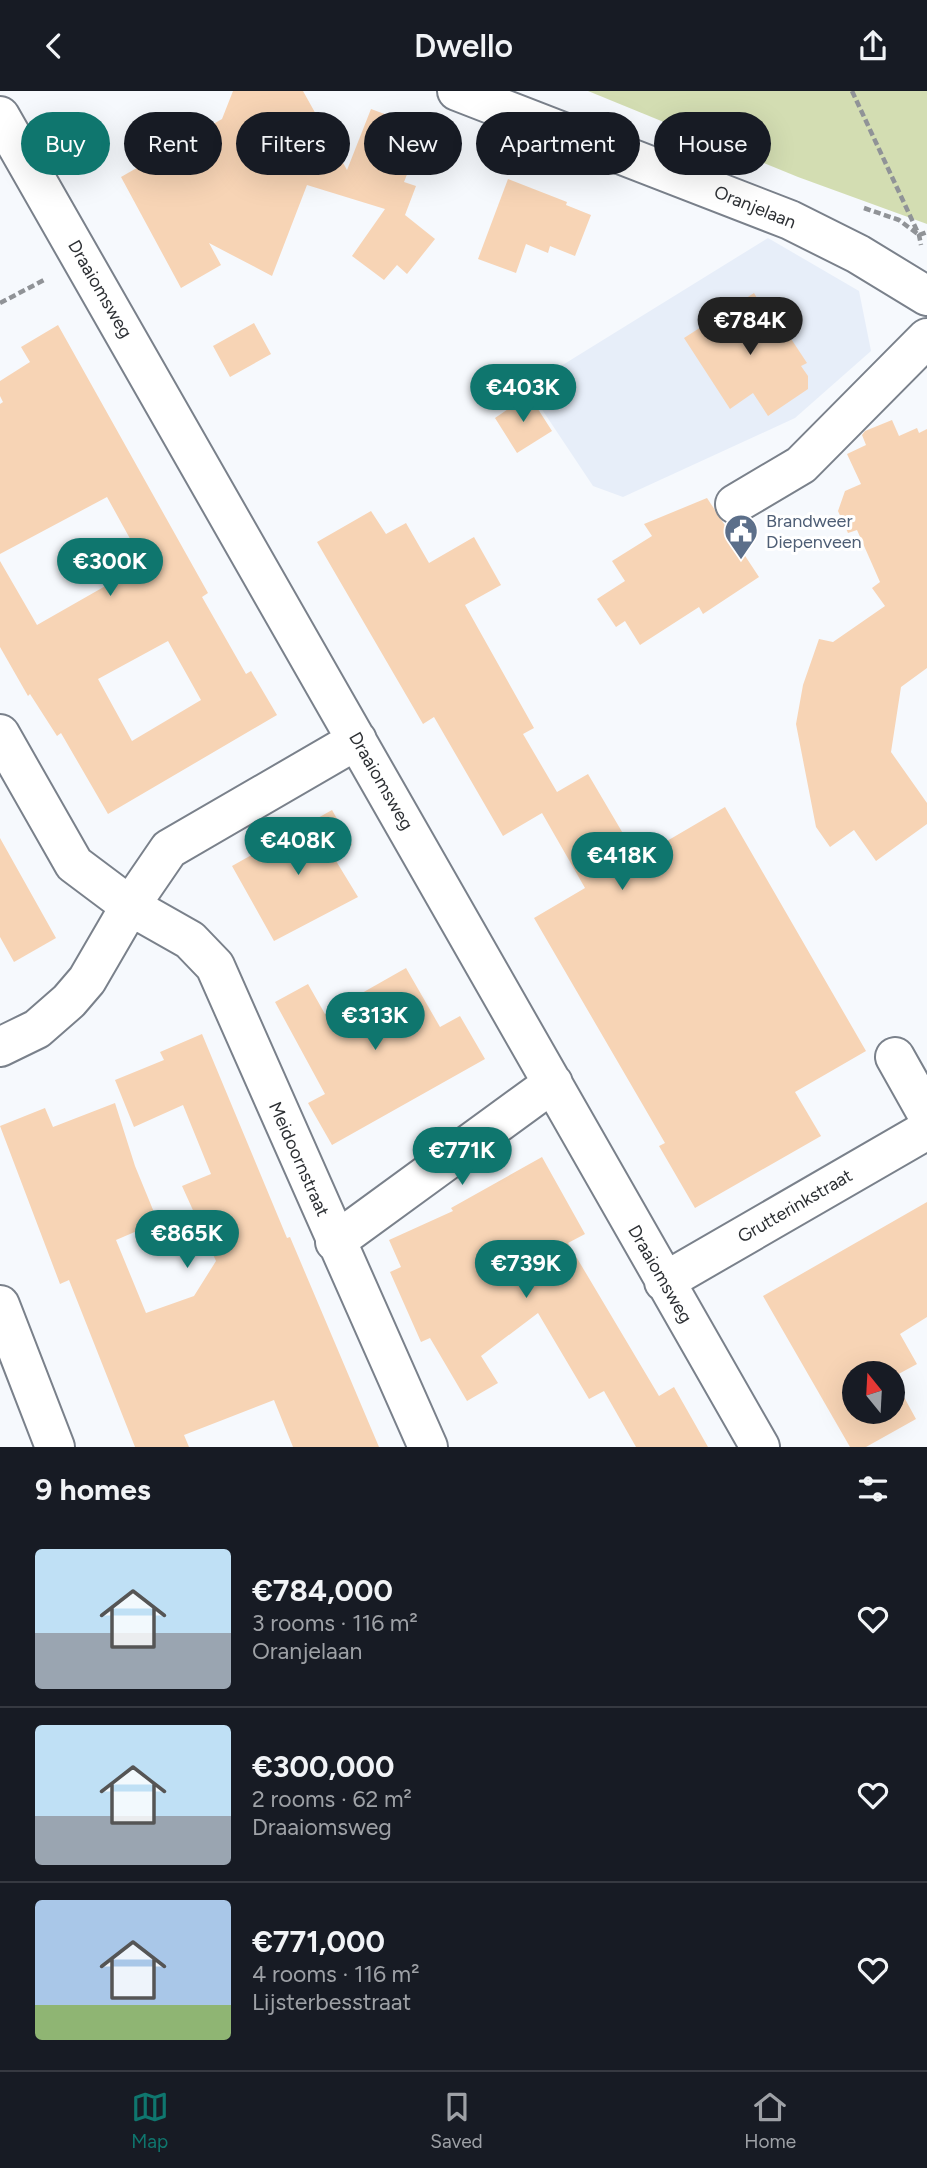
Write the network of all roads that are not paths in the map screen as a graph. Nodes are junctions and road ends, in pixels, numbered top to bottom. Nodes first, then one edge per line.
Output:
1 (457, 91) edge
2 (0, 115) edge
3 (927, 296) edge
4 (927, 338) edge
5 (735, 504) dead end
6 (0, 734) edge
7 (357, 740) junction
8 (130, 907) junction
9 (0, 1047) edge
10 (895, 1057) dead end
11 (553, 1083) junction
12 (927, 1114) edge
13 (927, 1130) edge
14 (335, 1242) junction
15 (664, 1282) junction
16 (0, 1305) edge
17 (55, 1447) edge
18 (428, 1447) edge
19 (760, 1447) edge

1 - 3 street, Oranjelaan
2 - 7 street, Draaiomsweg
4 - 5 street
6 - 8 street, Meidoornstraat
7 - 8 street
7 - 11 street, Draaiomsweg
8 - 9 street
8 - 14 street, Meidoornstraat
10 - 12 street
11 - 14 street
11 - 15 street, Draaiomsweg
13 - 15 street, Grutterinkstraat
14 - 18 street, Meidoornstraat
15 - 19 street, Draaiomsweg
16 - 17 street

